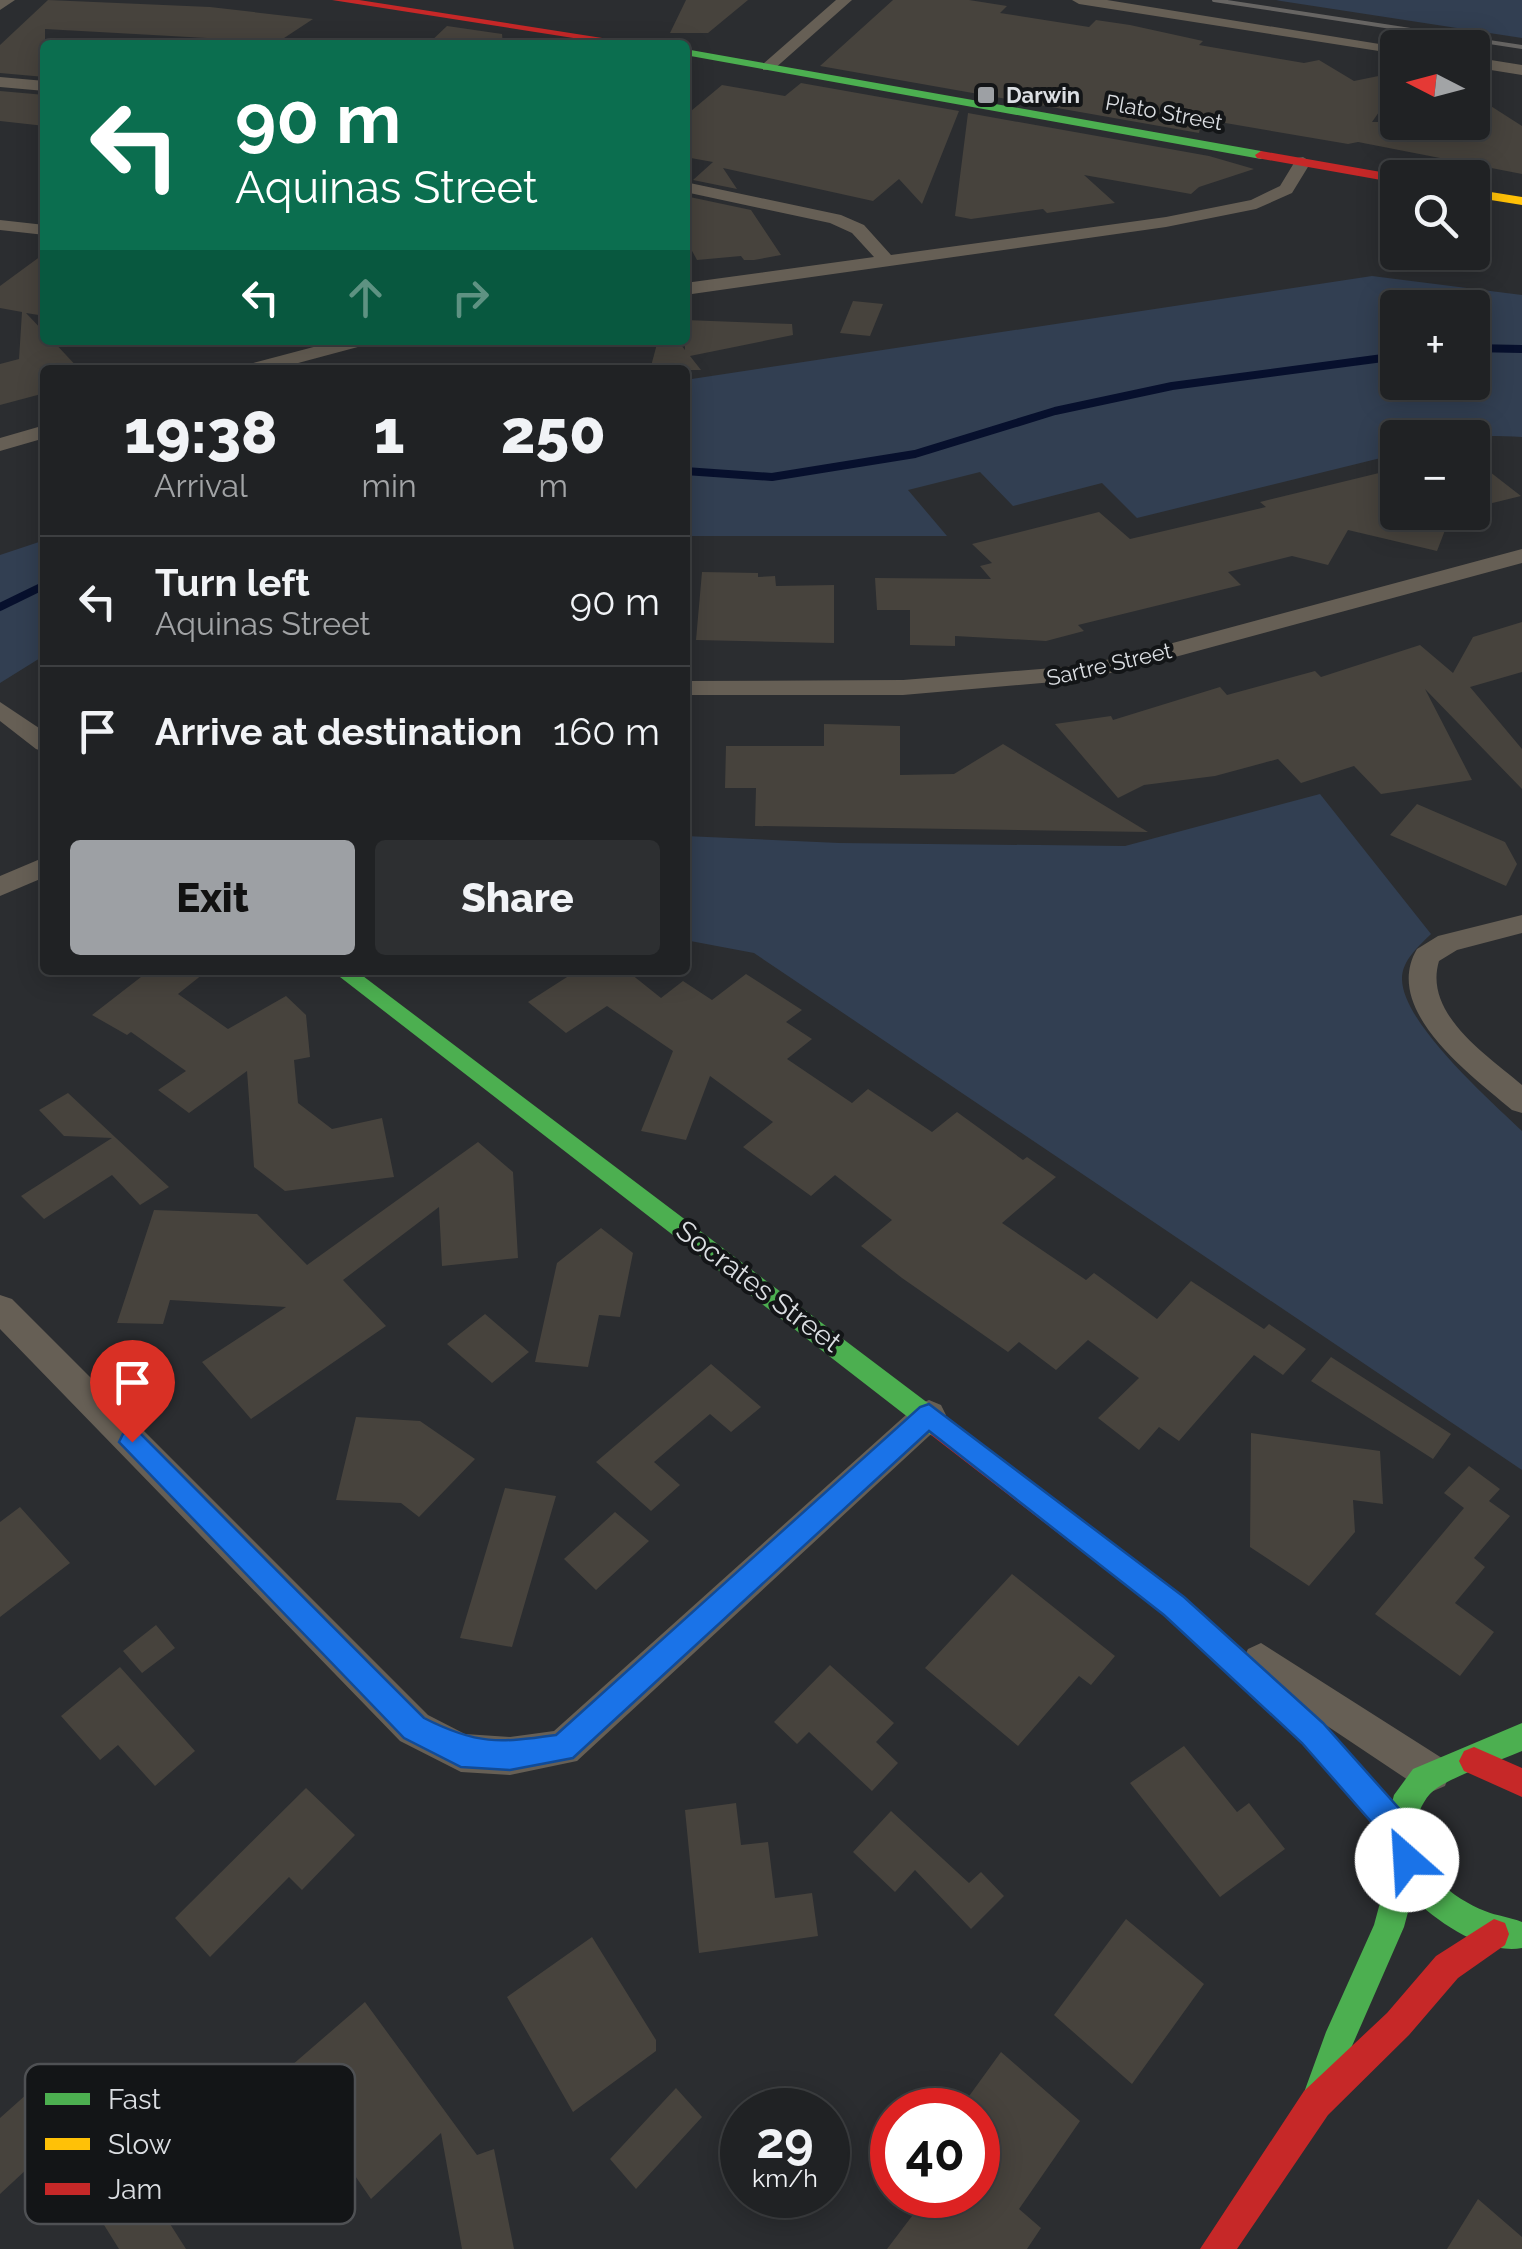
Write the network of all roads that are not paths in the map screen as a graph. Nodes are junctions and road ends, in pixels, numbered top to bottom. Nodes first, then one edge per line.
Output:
1 (8, 0) edge
2 (337, 0) edge
3 (845, 0) edge
4 (1079, 0) edge
5 (0, 6) edge
6 (608, 40) edge
7 (1380, 47) edge
8 (690, 53) edge
9 (1490, 65) edge
10 (768, 67) junction
11 (1522, 70) edge
12 (0, 82) edge
13 (40, 86) edge
14 (1303, 162) junction
15 (1380, 176) edge
16 (690, 188) edge
17 (1490, 195) edge
18 (1522, 201) edge
19 (0, 224) edge
20 (40, 229) edge
21 (886, 260) junction
22 (690, 288) edge
23 (343, 345) edge
24 (268, 365) edge
25 (40, 432) edge
26 (0, 444) edge
27 (1522, 556) edge
28 (690, 688) edge
29 (0, 709) edge
30 (40, 740) edge
31 (40, 868) edge
32 (0, 886) edge
33 (1522, 924) edge
34 (348, 975) edge
35 (1522, 1102) edge
36 (0, 1308) edge
37 (929, 1415) junction
38 (1174, 1606) junction
39 (1522, 1737) edge
40 (1474, 1761) junction
41 (1431, 1774) junction
42 (1522, 1782) edge
43 (1401, 1834) junction
44 (1407, 1860) junction
45 (1494, 1934) junction
46 (1522, 1934) edge
47 (1316, 2103) junction
48 (1216, 2249) edge

1 - 5 street
2 - 6 street
3 - 10 street
4 - 7 street
8 - 10 street, Plato Street
9 - 11 street
10 - 14 street, Plato Street
12 - 13 street
14 - 15 street, Plato Street
14 - 21 street
16 - 21 street
17 - 18 street
19 - 20 street
21 - 22 street
23 - 24 street
25 - 26 street
27 - 28 street, Sartre Street
29 - 30 street
31 - 32 street
33 - 35 street
34 - 37 street, Socrates Street
36 - 37 street
37 - 38 street, Socrates Street
38 - 41 street, Socrates Street
38 - 43 street, Socrates Street
39 - 40 street
40 - 41 street
40 - 42 street
41 - 43 street
43 - 44 street
44 - 45 street
44 - 47 street
45 - 46 street
45 - 47 street
47 - 48 street

